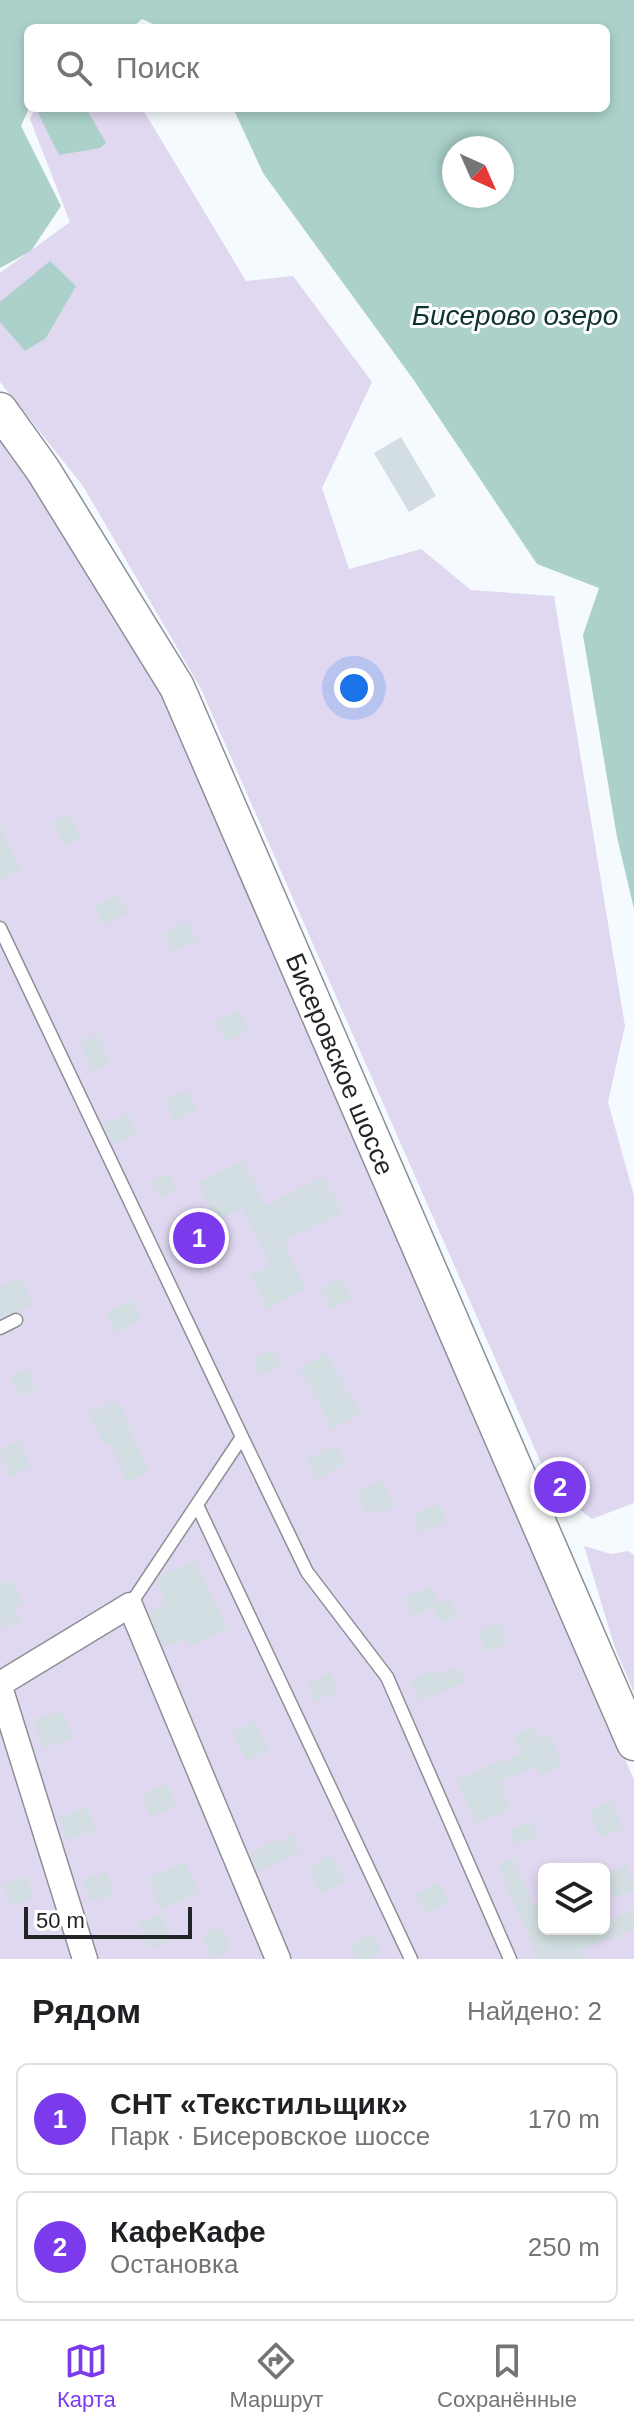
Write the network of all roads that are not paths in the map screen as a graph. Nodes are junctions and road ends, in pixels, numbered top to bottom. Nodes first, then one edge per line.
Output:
1 (0, 410) edge
2 (0, 928) edge
3 (16, 1320) dead end
4 (0, 1328) edge
5 (242, 1437) junction
6 (197, 1505) junction
7 (130, 1605) junction
8 (0, 1686) edge
9 (634, 1743) edge
10 (85, 1959) edge
11 (278, 1959) edge
12 (411, 1959) edge
13 (510, 1959) edge

1 - 9 main road, Бисеровское шоссе
2 - 5 lane
3 - 4 lane
5 - 6 lane
5 - 13 lane
6 - 7 lane
6 - 12 lane
7 - 8 street
7 - 11 street
8 - 10 street

